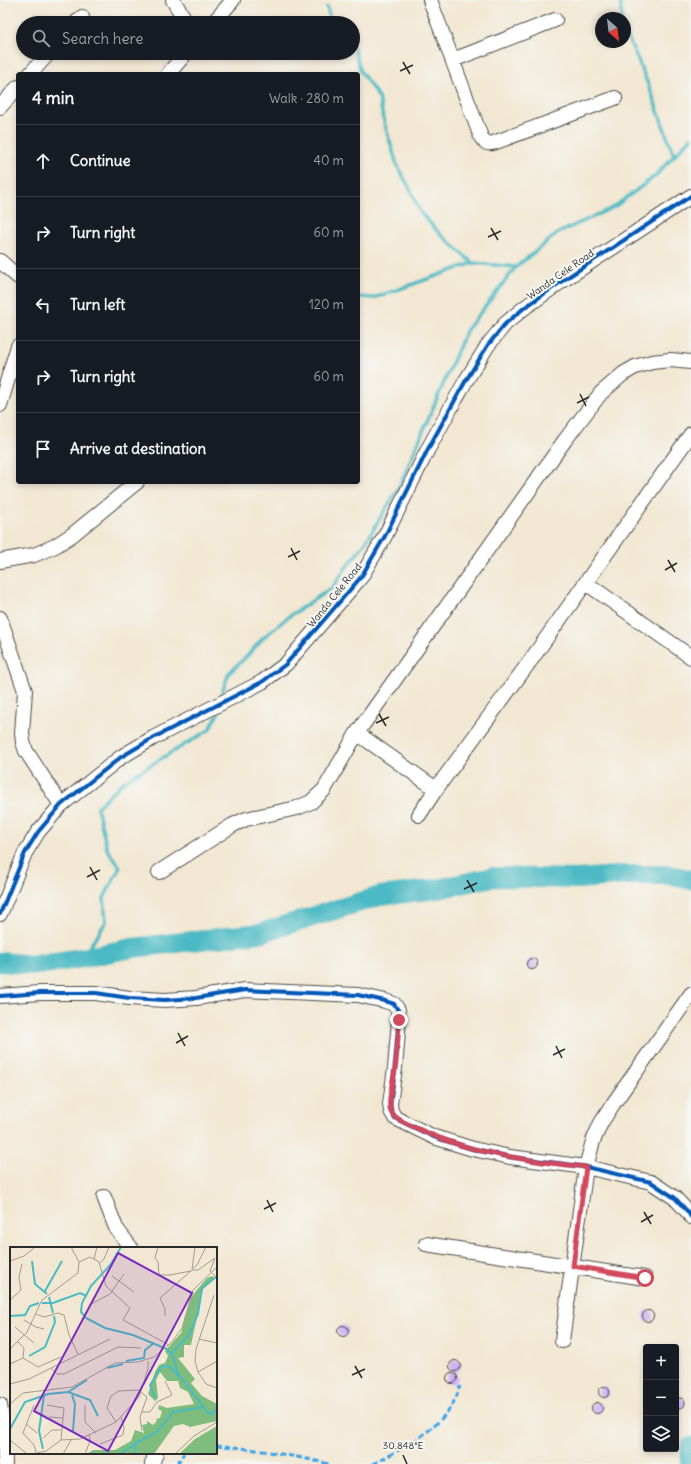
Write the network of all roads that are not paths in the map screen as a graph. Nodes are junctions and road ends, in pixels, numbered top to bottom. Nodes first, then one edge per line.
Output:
1 (173, 0) edge
2 (233, 0) edge
3 (430, 0) edge
4 (183, 16) edge
5 (219, 16) edge
6 (555, 20) dead end
7 (43, 60) edge
8 (180, 60) edge
9 (453, 60) junction
10 (32, 72) edge
11 (170, 72) edge
12 (16, 89) edge
13 (615, 98) dead end
14 (0, 107) edge
15 (691, 196) edge
16 (0, 261) edge
17 (16, 275) edge
18 (16, 353) edge
19 (691, 362) edge
20 (0, 405) edge
21 (691, 434) edge
22 (135, 484) edge
23 (0, 561) edge
24 (586, 583) junction
25 (0, 618) edge
26 (691, 657) edge
27 (357, 733) junction
28 (436, 789) junction
29 (61, 805) junction
30 (419, 815) dead end
31 (159, 872) dead end
32 (0, 914) edge
33 (691, 994) edge
34 (0, 996) edge
35 (586, 1167) junction
36 (104, 1197) dead end
37 (691, 1217) edge
38 (426, 1244) dead end
39 (130, 1247) edge
40 (573, 1266) junction
41 (645, 1278) dead end
42 (562, 1341) dead end
43 (0, 1405) edge
44 (156, 1454) edge
45 (5, 1464) edge
46 (152, 1464) edge

1 - 4 street
2 - 5 street
3 - 9 street
6 - 9 street
7 - 10 street
8 - 11 street
9 - 13 street
12 - 14 street
15 - 29 street, Wanda Cele Road
16 - 17 street
18 - 20 street
19 - 27 street
21 - 24 street
22 - 23 street
24 - 26 street
24 - 28 street
25 - 29 street
27 - 28 street
27 - 31 street
28 - 30 street
29 - 32 street, Wanda Cele Road
33 - 35 street
34 - 35 street
35 - 37 street
35 - 40 street
36 - 39 street
38 - 40 street
40 - 41 street
40 - 42 street
43 - 45 street
44 - 46 street

